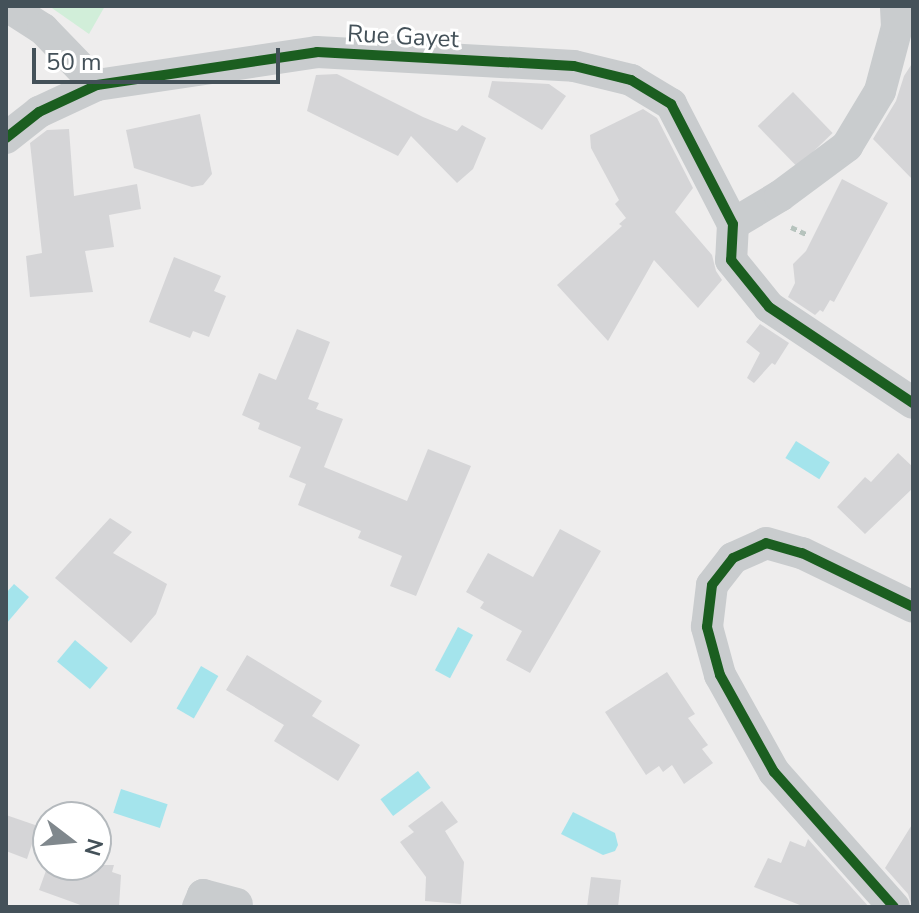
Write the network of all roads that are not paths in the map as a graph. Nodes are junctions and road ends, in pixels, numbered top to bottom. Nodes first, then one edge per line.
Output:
1 (7, 6) edge
2 (896, 6) edge
3 (97, 85) junction
4 (6, 138) edge
5 (733, 224) junction
6 (913, 403) edge
7 (913, 607) edge
8 (237, 904) dead end
9 (198, 907) edge
10 (894, 907) edge

1 - 3 street
2 - 5 street
3 - 4 street, Rue Gayet
3 - 5 street, Rue Gayet
5 - 6 street
7 - 10 street
8 - 9 street

